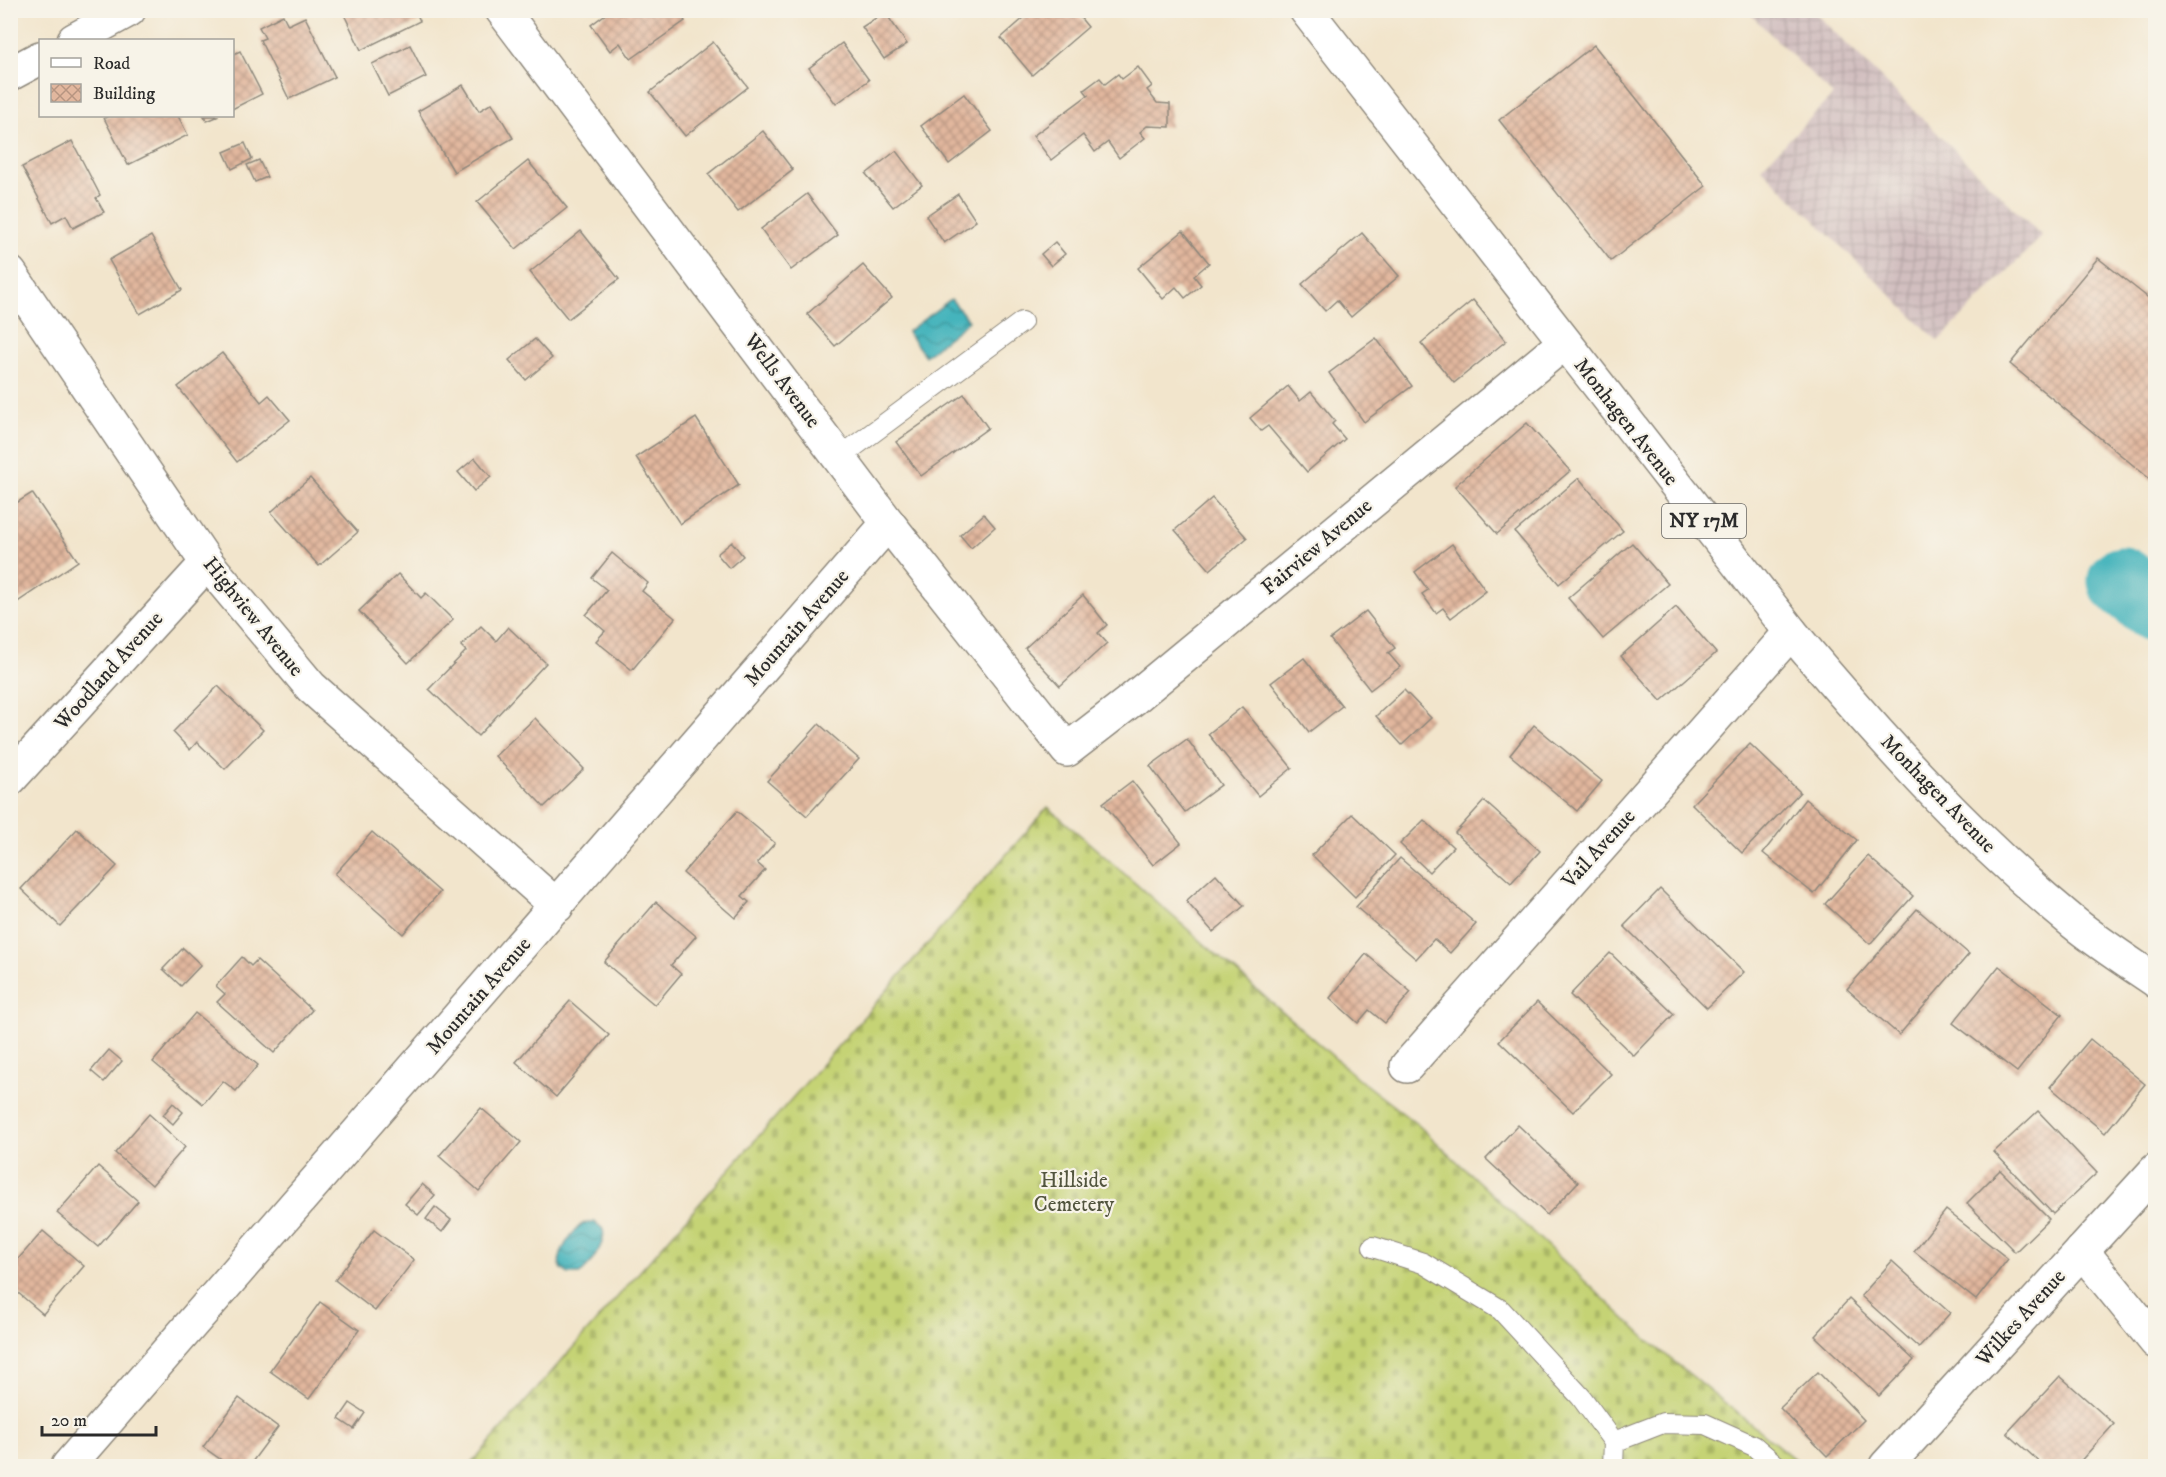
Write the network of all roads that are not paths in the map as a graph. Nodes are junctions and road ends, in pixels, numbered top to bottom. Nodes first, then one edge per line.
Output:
1 (129, 10) edge
2 (502, 10) edge
3 (1306, 10) edge
4 (76, 39) edge
5 (39, 59) edge
6 (10, 74) edge
7 (10, 273) edge
8 (1022, 322) dead end
9 (1564, 343) junction
10 (840, 457) junction
11 (888, 523) junction
12 (207, 563) junction
13 (1791, 632) junction
14 (1067, 750) joint
15 (10, 779) edge
16 (557, 906) junction
17 (2156, 981) edge
18 (1407, 1066) dead end
19 (2156, 1170) edge
20 (1373, 1247) dead end
21 (2082, 1251) junction
22 (2156, 1342) edge
23 (1614, 1442) junction
24 (68, 1467) edge
25 (1613, 1467) edge
26 (1777, 1467) edge
27 (1886, 1467) edge

1 - 4 street
2 - 10 street, Wells Avenue
3 - 9 street, Monhagen Avenue / NY 17M
5 - 6 street
7 - 12 street, Highview Avenue
8 - 10 lane
9 - 13 street, Monhagen Avenue / NY 17M
9 - 14 street, Fairview Avenue
10 - 11 street, Wells Avenue
11 - 14 street, Wells Avenue
11 - 16 street, Mountain Avenue
12 - 15 street, Woodland Avenue
12 - 16 street, Highview Avenue
13 - 17 street, Monhagen Avenue / NY 17M
13 - 18 street, Vail Avenue
16 - 24 street, Mountain Avenue
19 - 21 street, Wilkes Avenue
20 - 23 lane
21 - 22 street
21 - 27 street, Wilkes Avenue
23 - 25 lane
23 - 26 lane

